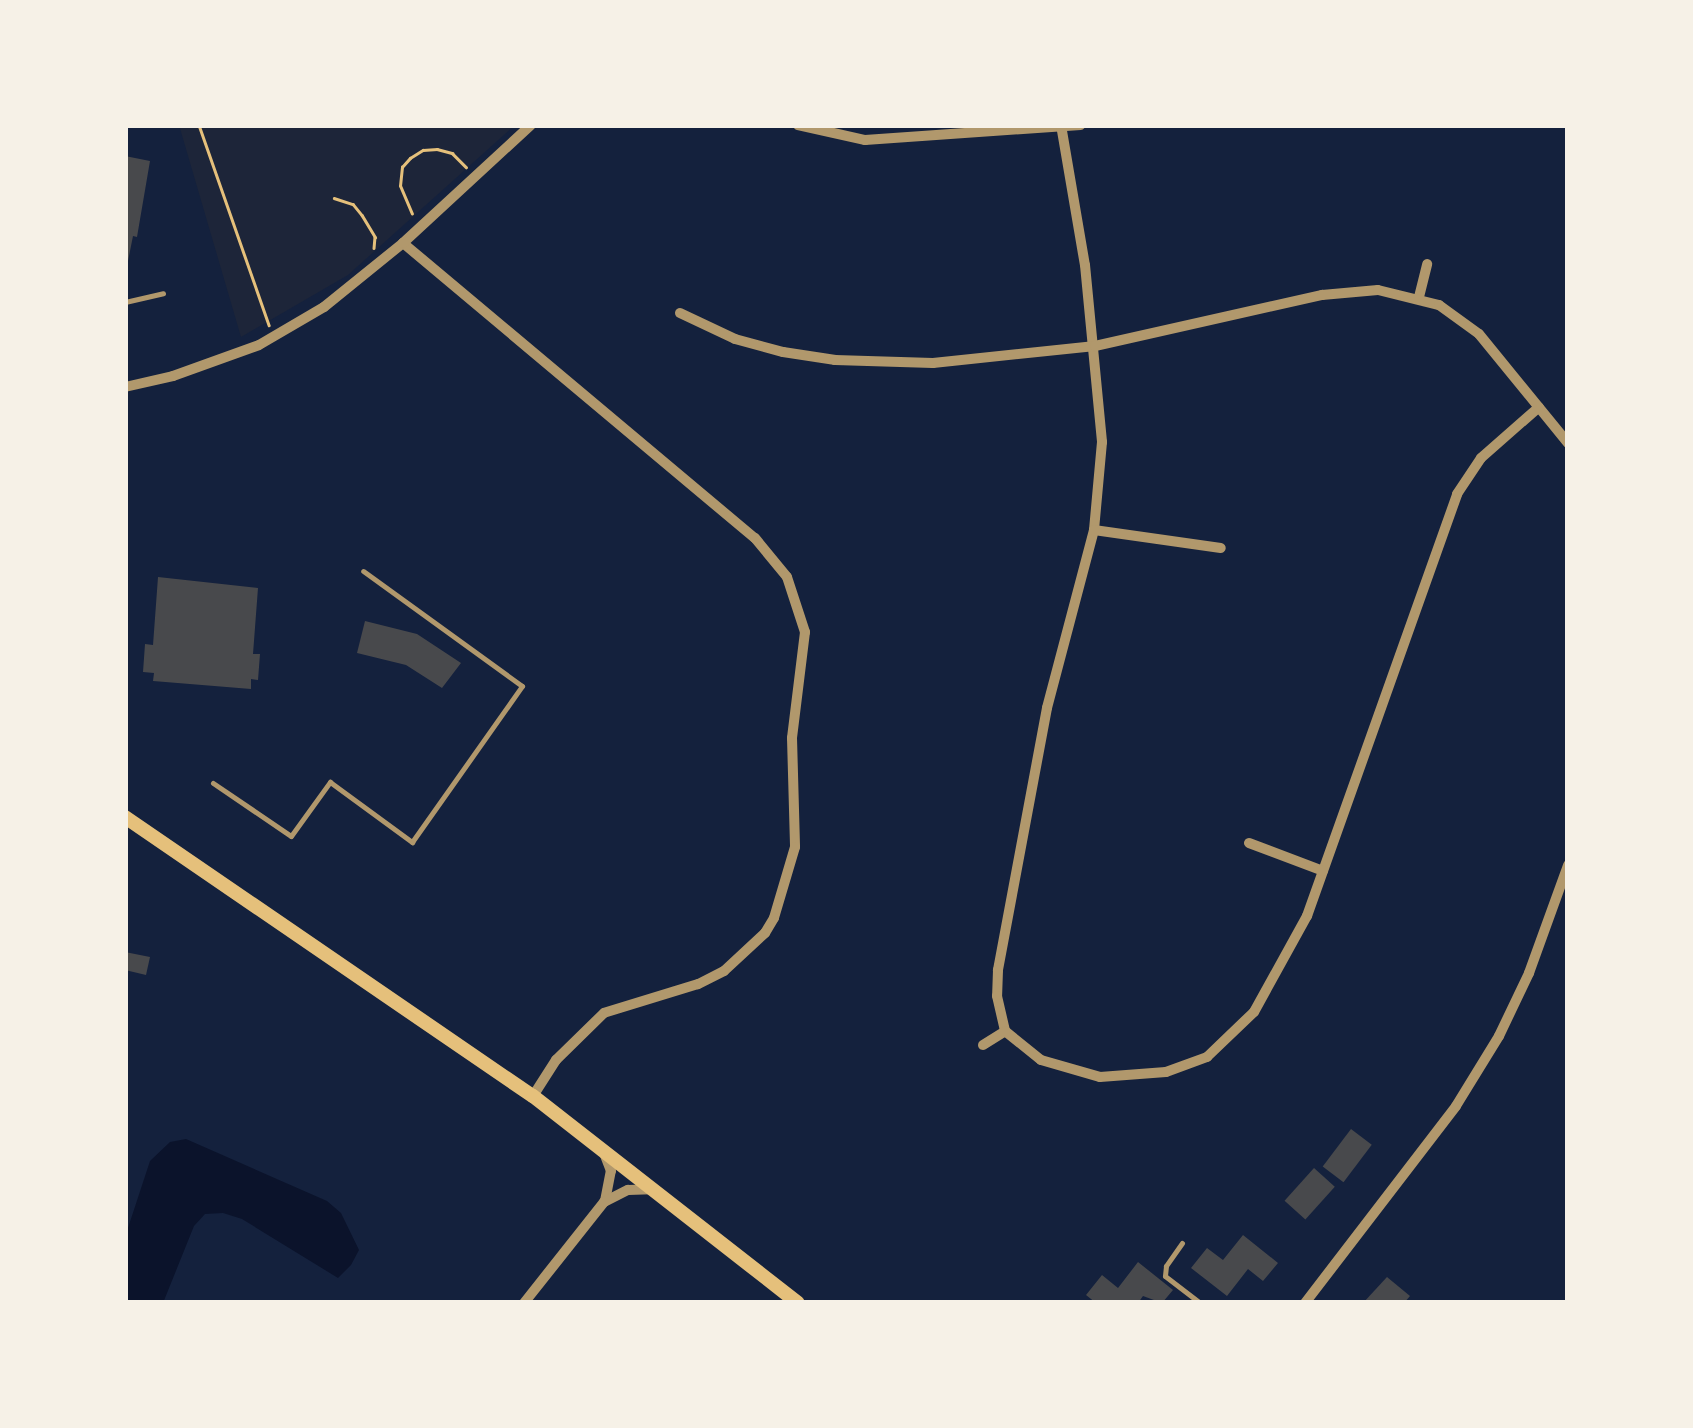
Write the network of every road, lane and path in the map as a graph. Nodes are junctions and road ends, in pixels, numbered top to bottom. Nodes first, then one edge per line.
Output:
1 (200, 125) edge
2 (531, 125) edge
3 (798, 125) edge
4 (1080, 125) edge
5 (1061, 126) edge
6 (474, 175) junction
7 (334, 198) dead end
8 (423, 224) junction
9 (403, 243) junction
10 (1427, 264) dead end
11 (372, 269) junction
12 (163, 293) dead end
13 (1419, 297) junction
14 (125, 302) edge
15 (680, 314) dead end
16 (274, 335) junction
17 (1095, 346) junction
18 (125, 387) edge
19 (1539, 408) junction
20 (1568, 444) edge
21 (1094, 530) junction
22 (1221, 548) dead end
23 (364, 571) dead end
24 (213, 783) dead end
25 (125, 816) edge
26 (1249, 843) dead end
27 (1568, 865) edge
28 (1324, 871) junction
29 (1564, 893) edge
30 (1006, 1031) junction
31 (982, 1044) dead end
32 (532, 1096) junction
33 (599, 1146) junction
34 (658, 1190) junction
35 (604, 1202) junction
36 (1182, 1242) dead end
37 (524, 1303) edge
38 (798, 1303) edge
39 (1200, 1303) edge
40 (1305, 1303) edge

1 - 16 path
2 - 6 street
3 - 5 street
4 - 5 street
5 - 17 street
6 - 8 street
6 - 8 path
7 - 11 path
8 - 9 street
9 - 11 street
9 - 32 street
10 - 13 street
11 - 16 street
12 - 14 lane
13 - 17 street
13 - 19 street
15 - 17 street
16 - 18 street
17 - 21 street
19 - 20 street
19 - 28 street
21 - 22 street
21 - 30 street
23 - 24 lane
25 - 32 main road
26 - 28 street
27 - 29 street
28 - 30 street
29 - 40 street
30 - 31 street
32 - 33 main road
33 - 34 main road
33 - 35 street
34 - 35 street
34 - 38 main road
35 - 37 street
36 - 39 lane

